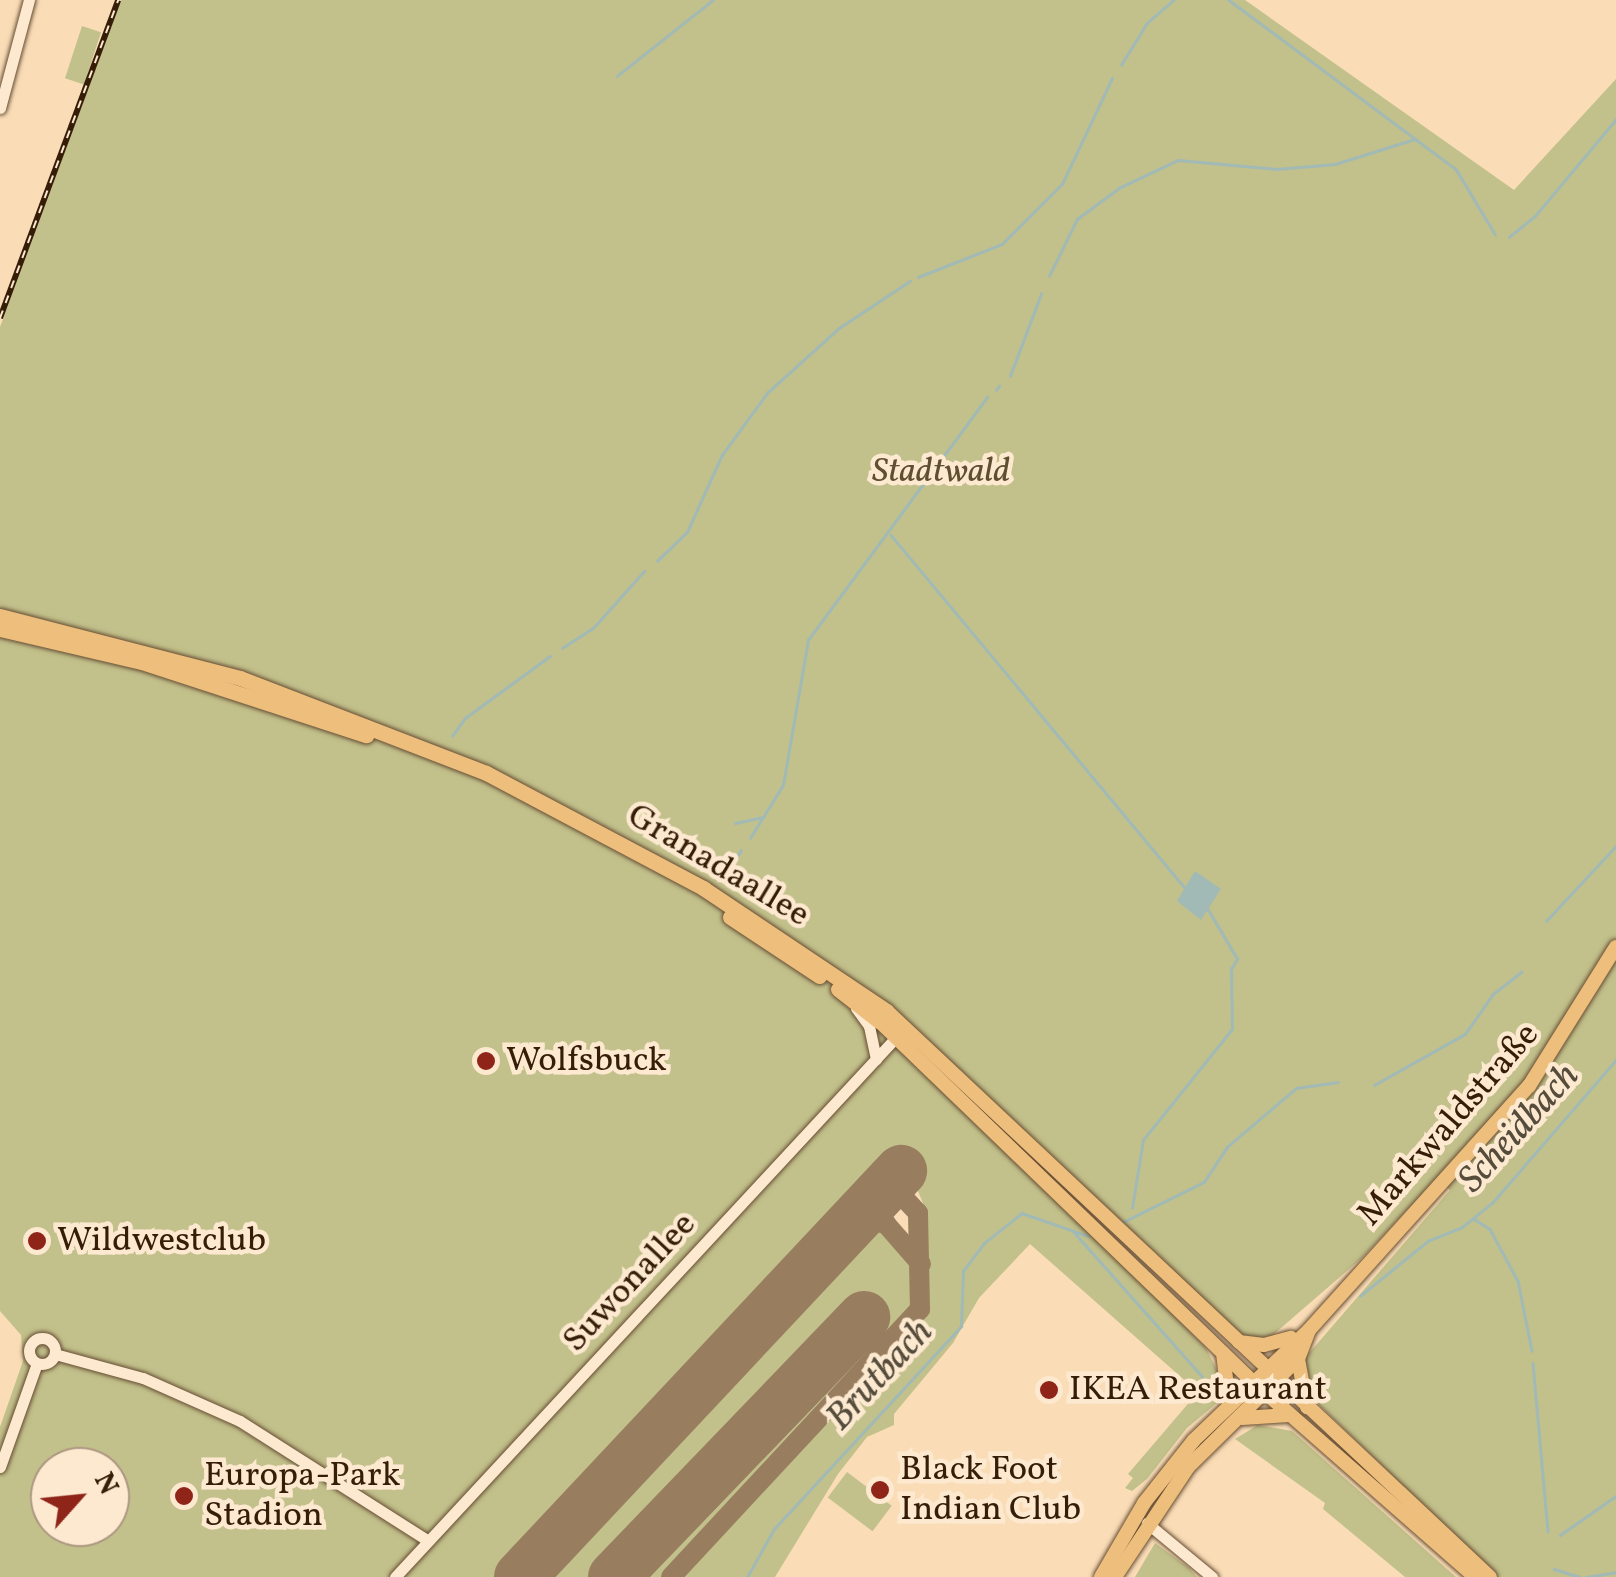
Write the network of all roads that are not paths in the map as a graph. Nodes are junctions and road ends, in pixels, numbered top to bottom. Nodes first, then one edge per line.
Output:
1 (28, 0) edge
2 (0, 108) edge
3 (0, 616) edge
4 (0, 629) edge
5 (1616, 947) edge
6 (852, 999) junction
7 (883, 1016) junction
8 (901, 1032) junction
9 (915, 1053) junction
10 (876, 1058) junction
11 (1303, 1333) junction
12 (1236, 1341) junction
13 (1222, 1352) junction
14 (55, 1354) junction
15 (1298, 1359) junction
16 (37, 1363) junction
17 (1266, 1369) junction
18 (1252, 1380) junction
19 (1278, 1380) junction
20 (1266, 1392) junction
21 (1229, 1403) junction
22 (1306, 1407) junction
23 (1290, 1415) junction
24 (1235, 1420) junction
25 (0, 1467) edge
26 (1142, 1519) junction
27 (427, 1540) junction
28 (395, 1577) edge
29 (1100, 1577) edge
30 (1114, 1577) edge
31 (1212, 1577) edge
32 (1474, 1577) edge
33 (1490, 1577) edge

1 - 2 street
3 - 7 highway, Granadaallee
4 - 6 highway, Granadaallee
5 - 11 main road, Markwaldstraße
6 - 7 highway, Granadaallee
6 - 10 street
7 - 8 main road, Granadaallee
8 - 9 main road, Granadaallee
8 - 10 street, Suwonallee
8 - 12 main road, Granadaallee
9 - 10 street
9 - 13 main road, Granadaallee
10 - 27 street, Suwonallee
11 - 12 main road
11 - 15 main road, Markwaldstraße
11 - 17 main road, Markwaldstraße
12 - 17 main road, Granadaallee
13 - 18 main road, Granadaallee
13 - 21 main road
14 - 16 street
14 - 16 street
14 - 27 street
15 - 19 main road, Markwaldstraße
15 - 22 main road
16 - 25 street
17 - 18 main road, Markwaldstraße
17 - 19 main road, Granadaallee
18 - 20 main road, Granadaallee
18 - 21 main road, Markwaldstraße
19 - 20 main road, Markwaldstraße
19 - 22 main road, Granadaallee
20 - 23 main road, Granadaallee
20 - 24 main road, Markwaldstraße
21 - 26 main road, Markwaldstraße
22 - 33 main road, Granadaallee
23 - 24 main road
23 - 32 main road, Granadaallee
24 - 26 main road, Markwaldstraße
26 - 29 main road
26 - 30 main road
26 - 31 street
27 - 28 street, Suwonallee

